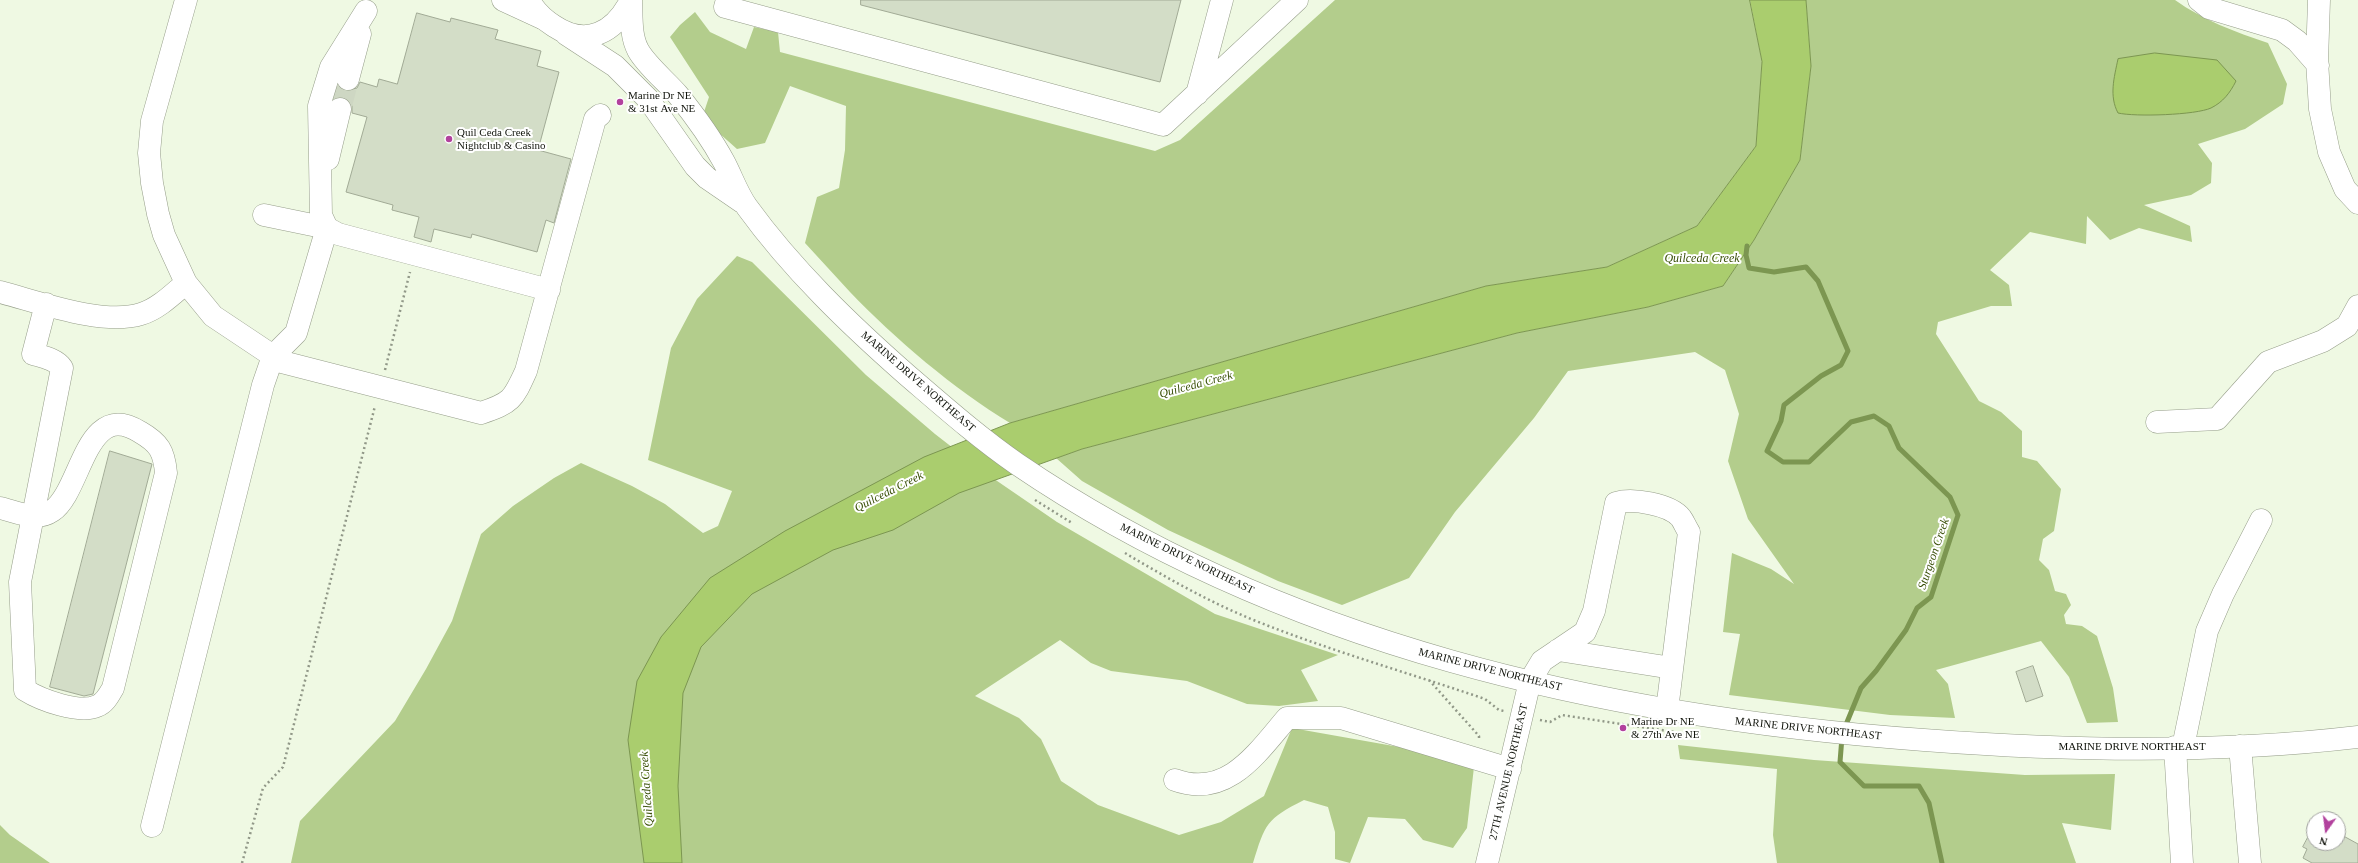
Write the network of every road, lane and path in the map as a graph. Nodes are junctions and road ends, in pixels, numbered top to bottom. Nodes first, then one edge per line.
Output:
1 (186, 0) edge
2 (503, 0) edge
3 (529, 0) edge
4 (631, 0) edge
5 (727, 0) edge
6 (1222, 0) edge
7 (1298, 0) edge
8 (2199, 0) edge
9 (2319, 0) edge
10 (368, 5) edge
11 (542, 18) junction
12 (566, 34) junction
13 (2318, 65) junction
14 (348, 79) tunnel mouth
15 (1197, 94) junction
16 (340, 110) tunnel mouth
17 (600, 115) dead end
18 (321, 183) junction
19 (743, 203) junction
20 (2358, 203) edge
21 (264, 215) dead end
22 (327, 228) junction
23 (415, 254) junction
24 (186, 283) junction
25 (549, 290) junction
26 (0, 292) edge
27 (46, 304) junction
28 (2358, 306) edge
29 (272, 356) junction
30 (380, 387) junction
31 (2157, 422) dead end
32 (0, 508) edge
33 (32, 516) junction
34 (2261, 520) dead end
35 (1558, 650) junction
36 (1672, 668) junction
37 (1411, 674) dead end
38 (1429, 680) junction
39 (1530, 681) junction
40 (1667, 710) junction
41 (1522, 715) junction
42 (1683, 732) dead end
43 (2358, 737) edge
44 (2240, 746) junction
45 (2179, 747) junction
46 (1481, 760) junction
47 (1510, 769) junction
48 (1175, 780) dead end
49 (152, 826) dead end
50 (242, 863) edge
51 (1488, 863) edge
52 (2182, 863) edge
53 (2250, 863) edge

1 - 24 main road
2 - 11 main road
3 - 11 main road
4 - 12 main road
4 - 19 main road, MARINE DRIVE NORTHEAST
5 - 15 main road
6 - 15 main road
7 - 15 main road
8 - 13 main road
9 - 13 main road
10 - 14 main road
10 - 18 main road
11 - 12 main road, MARINE DRIVE NORTHEAST
12 - 19 main road, MARINE DRIVE NORTHEAST
13 - 20 main road
16 - 18 main road
17 - 25 main road
18 - 22 main road
19 - 39 main road, MARINE DRIVE NORTHEAST
21 - 22 main road
22 - 23 main road
22 - 29 main road
23 - 25 main road
23 - 30 path
24 - 27 main road
24 - 29 main road
25 - 30 main road
26 - 27 main road
27 - 33 main road
28 - 31 main road
29 - 30 main road
29 - 49 main road
30 - 50 path
32 - 33 main road
33 - 33 main road
34 - 45 main road
35 - 36 main road
35 - 36 main road, 27TH AVENUE NORTHEAST
35 - 39 main road, 27TH AVENUE NORTHEAST
36 - 40 main road
37 - 38 path
38 - 41 path
38 - 46 path
39 - 40 main road, MARINE DRIVE NORTHEAST
39 - 41 main road, 27TH AVENUE NORTHEAST
40 - 45 main road, MARINE DRIVE NORTHEAST
41 - 42 path
41 - 47 main road, 27TH AVENUE NORTHEAST
43 - 44 main road, MARINE DRIVE NORTHEAST
44 - 45 main road, MARINE DRIVE NORTHEAST
44 - 53 main road
45 - 52 main road
46 - 47 main road
46 - 48 main road
47 - 51 main road, 27TH AVENUE NORTHEAST

